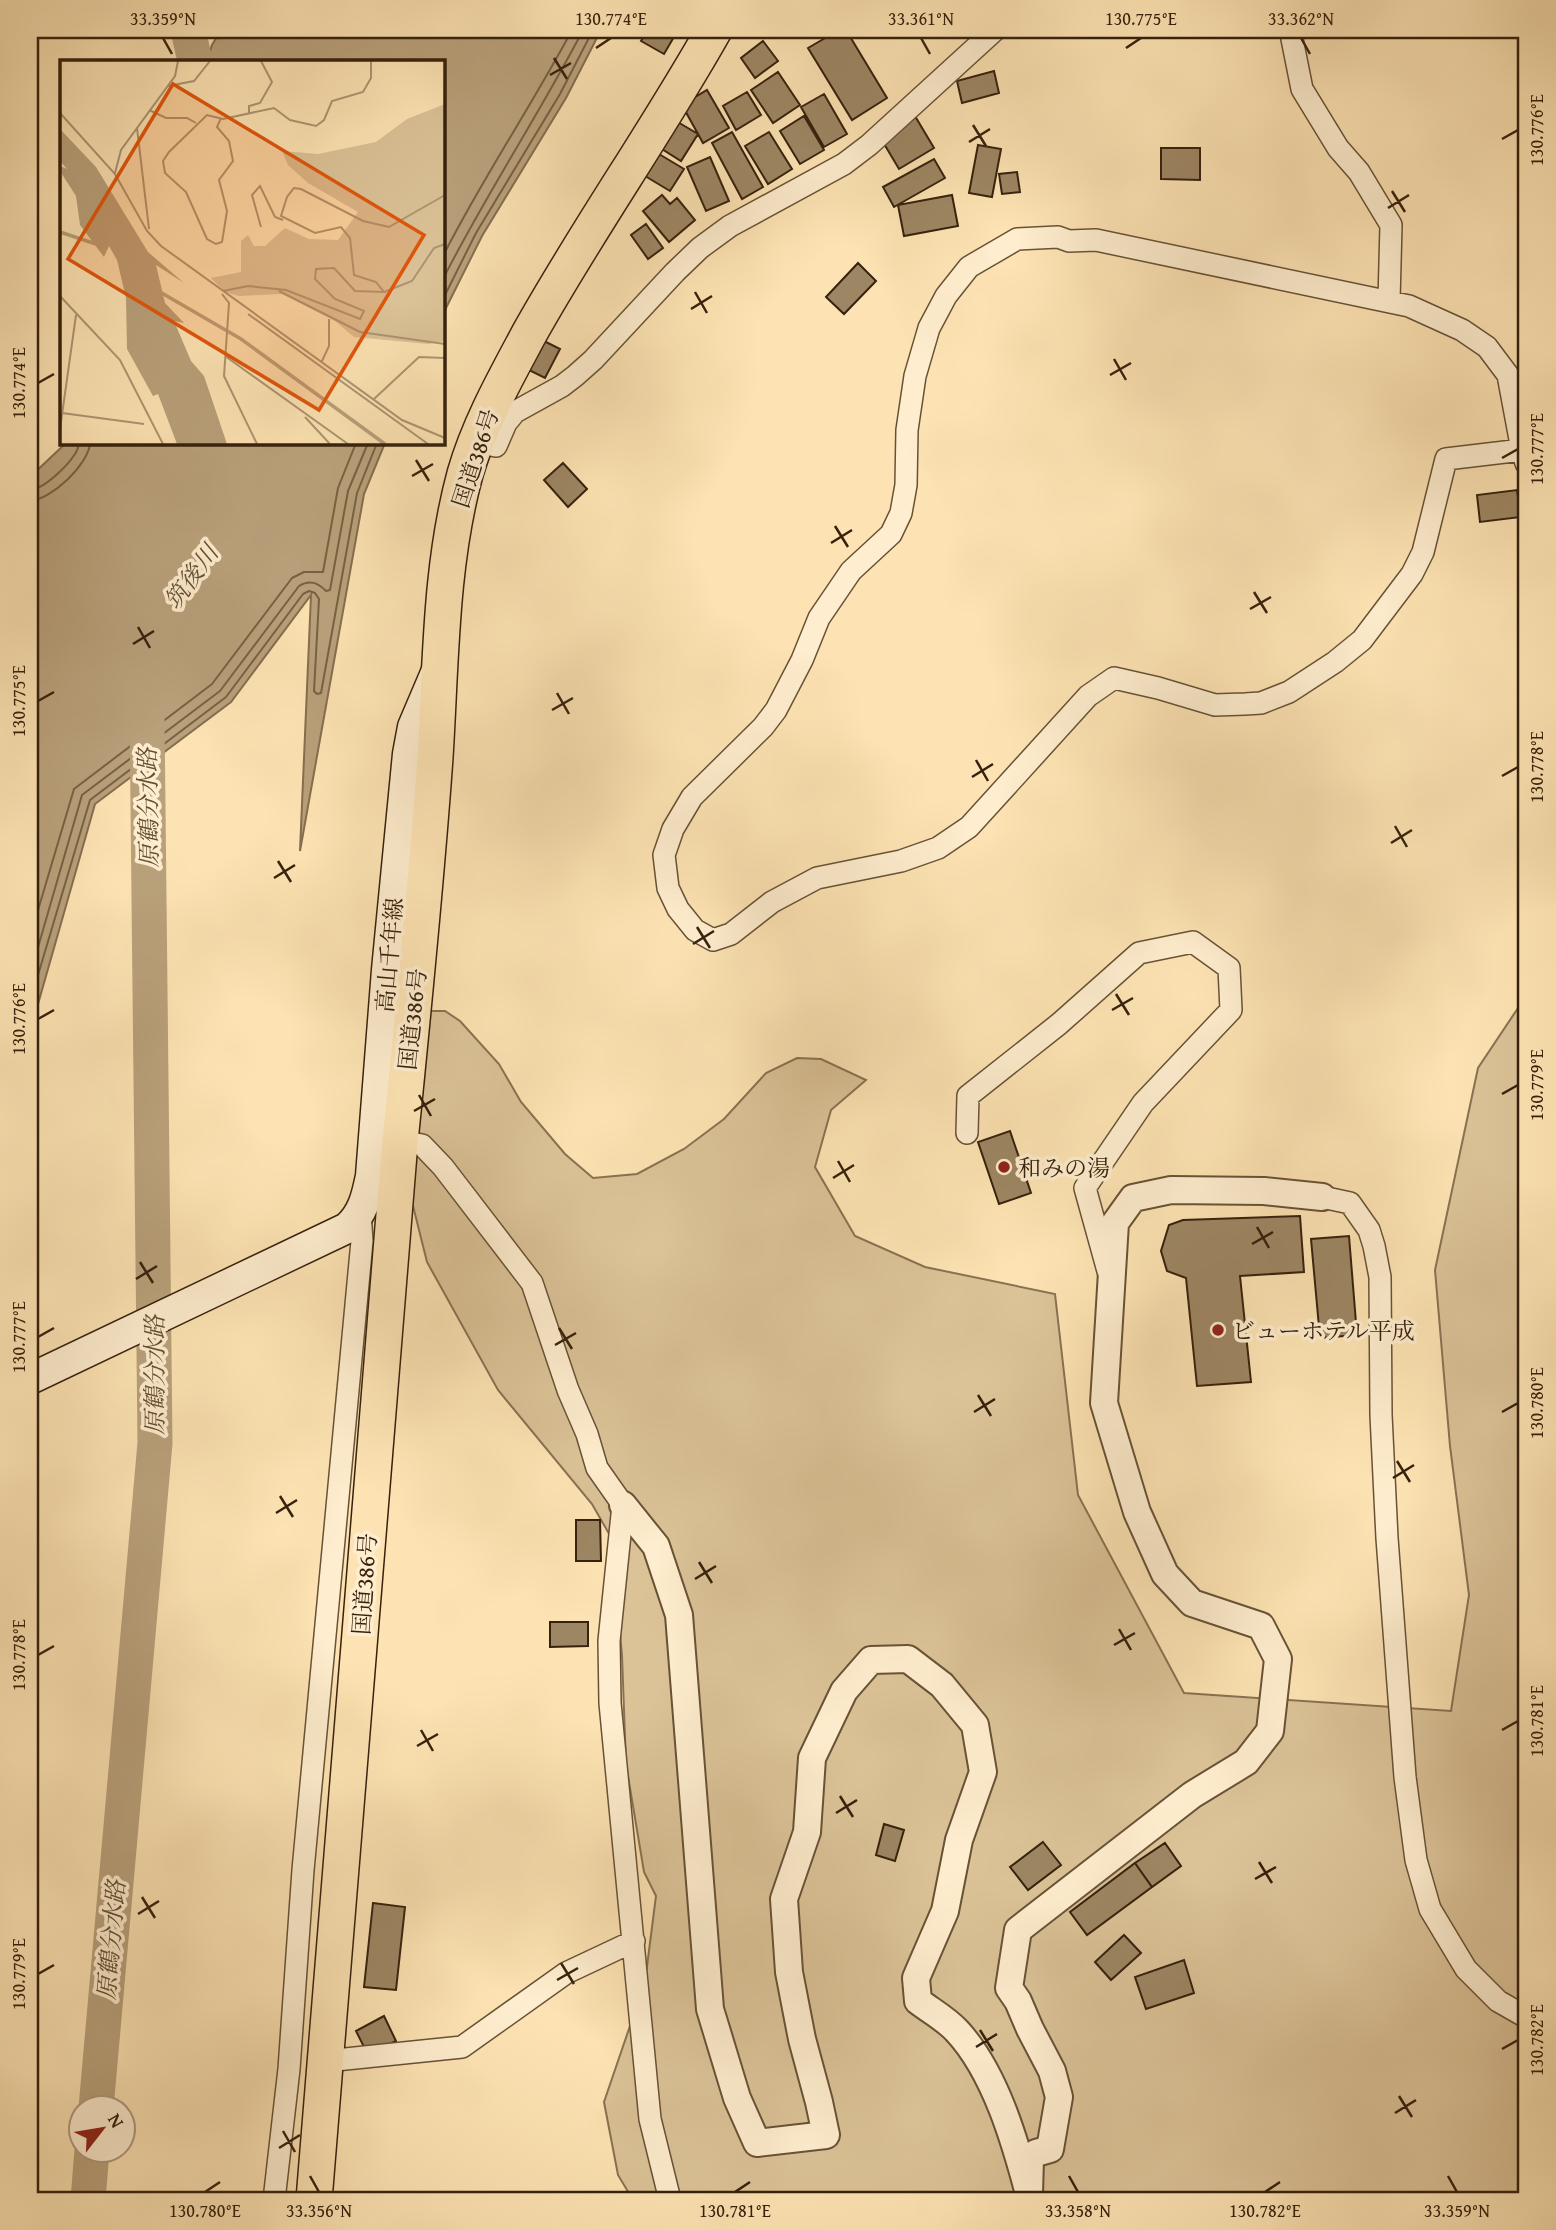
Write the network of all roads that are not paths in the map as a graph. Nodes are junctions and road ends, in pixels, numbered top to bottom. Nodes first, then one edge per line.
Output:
1 (714, 30) edge
2 (995, 30) edge
3 (1292, 30) edge
4 (1389, 301) junction
5 (477, 442) junction
6 (1524, 457) edge
7 (439, 667) junction
8 (967, 1133) dead end
9 (400, 1141) junction
10 (1322, 1198) joint
11 (353, 1220) junction
12 (1111, 1283) junction
13 (30, 1379) edge
14 (623, 1505) junction
15 (634, 1941) junction
16 (1526, 2017) edge
17 (326, 2061) junction
18 (1031, 2197) edge
19 (274, 2200) edge
20 (314, 2200) edge
21 (670, 2200) edge

1 - 5 highway, 国道386号
2 - 5 street
3 - 4 street
4 - 6 street
4 - 6 street
5 - 7 highway, 国道386号
7 - 9 highway, 国道386号
7 - 11 main road, 高山千年線
8 - 12 street
9 - 14 street
9 - 17 highway, 国道386号
10 - 12 street
10 - 16 street
11 - 13 main road
11 - 19 street
12 - 18 street
14 - 15 street
14 - 18 street
15 - 17 street
15 - 21 street
17 - 20 highway, 国道386号

